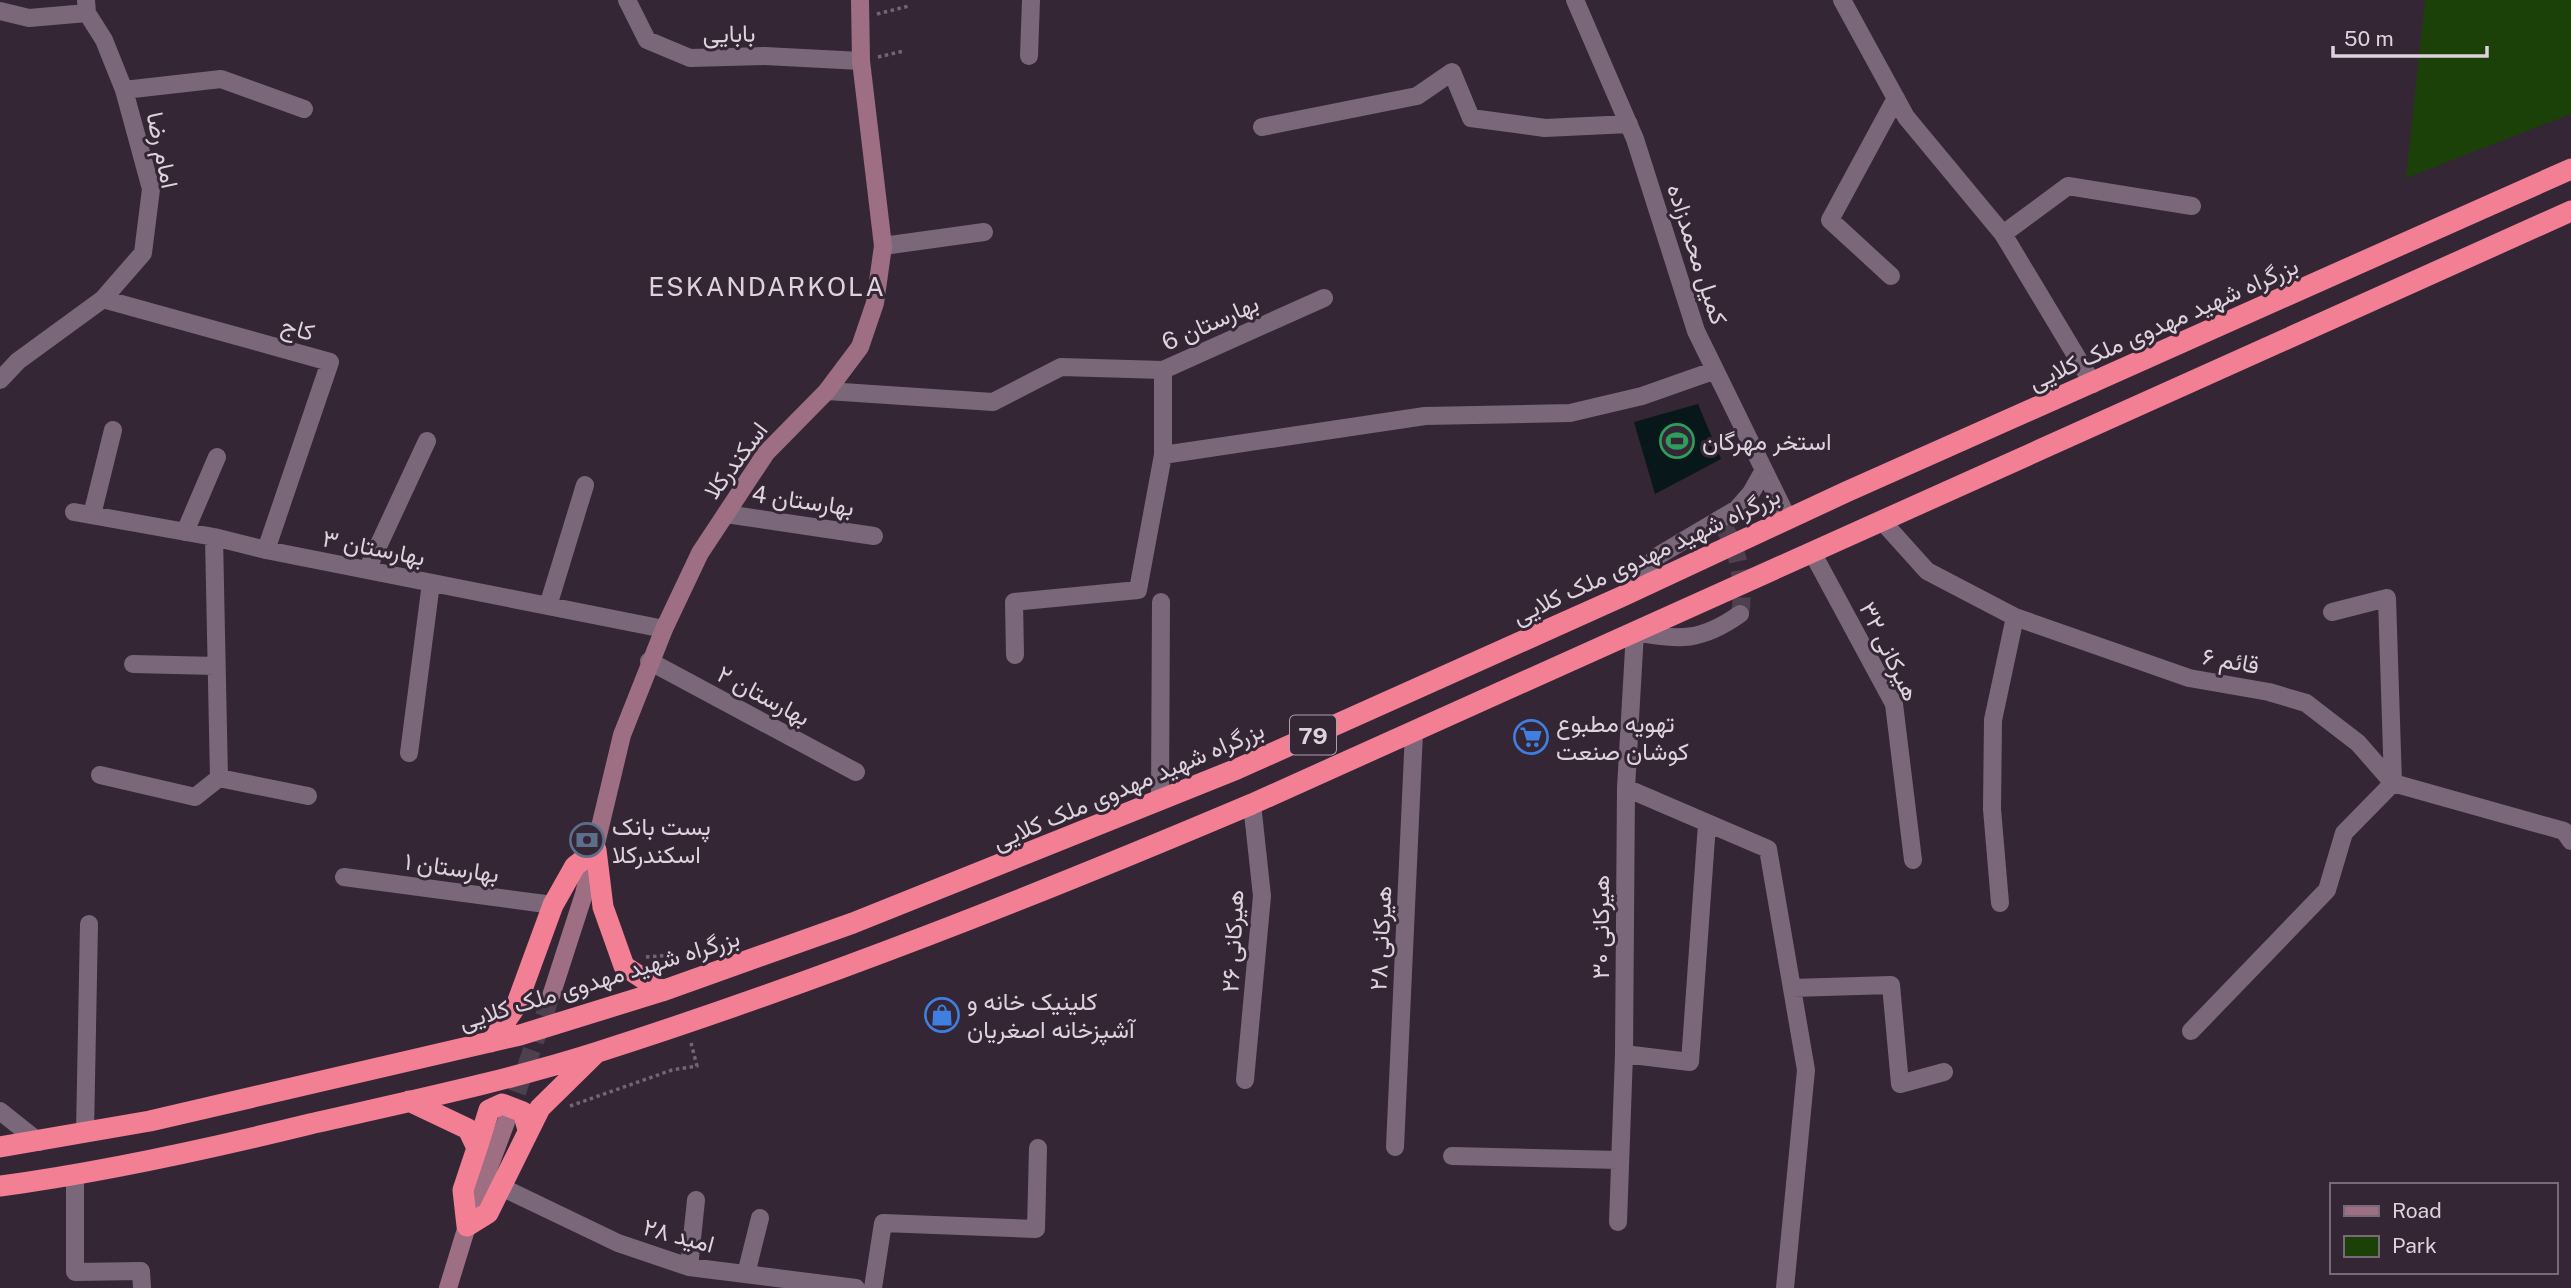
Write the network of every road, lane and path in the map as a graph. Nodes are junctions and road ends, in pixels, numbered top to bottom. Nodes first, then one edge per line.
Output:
1 (627, 0) edge
2 (860, 0) edge
3 (1031, 0) edge
4 (1575, 0) edge
5 (1842, 0) edge
6 (909, 6) dead end
7 (86, 7) edge
8 (0, 10) edge
9 (858, 19) junction
10 (904, 51) dead end
11 (1028, 56) dead end
12 (861, 61) junction
13 (124, 90) junction
14 (1896, 98) junction
15 (304, 109) dead end
16 (1629, 124) junction
17 (1262, 127) dead end
18 (2571, 169) edge
19 (2192, 206) dead end
20 (2571, 211) edge
21 (984, 232) dead end
22 (2003, 234) junction
23 (883, 246) junction
24 (1891, 276) dead end
25 (1324, 298) dead end
26 (103, 299) junction
27 (1163, 370) junction
28 (1713, 371) junction
29 (0, 380) edge
30 (2093, 384) junction
31 (827, 391) junction
32 (113, 430) dead end
33 (427, 441) dead end
34 (1163, 455) junction
35 (217, 457) dead end
36 (1764, 470) junction
37 (585, 485) dead end
38 (726, 514) junction
39 (1788, 519) junction
40 (1882, 521) junction
41 (185, 532) junction
42 (874, 536) dead end
43 (214, 537) junction
44 (266, 550) junction
45 (1812, 552) junction
46 (366, 570) junction
47 (431, 583) junction
48 (1623, 596) junction
49 (1161, 602) dead end
50 (548, 606) junction
51 (2332, 612) dead end
52 (1740, 614) dead end
53 (2015, 617) junction
54 (664, 629) junction
55 (1635, 632) junction
56 (1015, 655) dead end
57 (649, 661) junction
58 (133, 664) dead end
59 (216, 666) junction
60 (1414, 732) junction
61 (409, 753) dead end
62 (856, 772) dead end
63 (100, 775) dead end
64 (219, 778) junction
65 (2393, 783) junction
66 (1626, 788) junction
67 (308, 796) dead end
68 (1160, 802) junction
69 (1252, 804) junction
70 (1707, 824) junction
71 (2571, 841) edge
72 (596, 850) junction
73 (1913, 860) dead end
74 (344, 877) dead end
75 (2000, 903) dead end
76 (553, 905) junction
77 (89, 924) dead end
78 (672, 955) dead end
79 (643, 957) dead end
80 (1792, 989) junction
81 (662, 991) junction
82 (551, 996) tunnel mouth
83 (2190, 1031) dead end
84 (491, 1042) junction
85 (598, 1052) junction
86 (1624, 1054) junction
87 (697, 1066) dead end
88 (1944, 1072) dead end
89 (1245, 1080) dead end
90 (409, 1101) junction
91 (540, 1108) junction
92 (0, 1111) edge
93 (506, 1122) tunnel mouth
94 (528, 1130) junction
95 (85, 1133) junction
96 (38, 1142) junction
97 (0, 1147) edge
98 (1395, 1147) dead end
99 (477, 1148) junction
100 (1038, 1149) dead end
101 (1452, 1156) dead end
102 (1619, 1160) junction
103 (75, 1174) junction
104 (0, 1186) edge
105 (501, 1187) junction
106 (696, 1200) dead end
107 (760, 1218) dead end
108 (1618, 1222) dead end
109 (467, 1226) junction
110 (689, 1267) junction
111 (746, 1274) junction
112 (142, 1288) edge
113 (449, 1288) edge
114 (856, 1288) edge
115 (873, 1288) edge
116 (1785, 1288) edge

1 - 12 street, بابایی
2 - 9 street, اسکندرکلا
3 - 11 street
4 - 16 street, کمیل محمدزاده
5 - 14 street
6 - 9 path
7 - 8 street
7 - 13 street, امام رضا
9 - 12 street, اسکندرکلا
10 - 12 path
12 - 23 street, اسکندرکلا
13 - 15 street
13 - 26 street, امام رضا
14 - 22 street
14 - 24 street
16 - 17 street
16 - 28 street, کمیل محمدزاده
18 - 30 highway, بزرگراه شهید مهدوی ملک کلایی / 79
19 - 22 street
20 - 40 highway, 79
21 - 23 street
22 - 30 street
23 - 31 street, اسکندرکلا
25 - 27 street, بهارستان 6
26 - 29 street, امام رضا
26 - 44 street, کاج
27 - 31 street, بهارستان 6
27 - 34 street
28 - 34 street
28 - 36 street, کمیل محمدزاده
30 - 39 highway, بزرگراه شهید مهدوی ملک کلایی / 79
31 - 38 street, اسکندرکلا
32 - 41 street, بهارستان ۳
33 - 46 street
34 - 56 street
35 - 41 street
36 - 39 street, کمیل محمدزاده
36 - 48 street
37 - 50 street
38 - 42 street, بهارستان 4
38 - 54 street, اسکندرکلا
39 - 48 highway, بزرگراه شهید مهدوی ملک کلایی / 79
40 - 45 highway, 79
40 - 53 street, قائم ۶
41 - 43 street, بهارستان ۳
43 - 44 street, بهارستان ۳
43 - 59 street
44 - 46 street, بهارستان ۳
45 - 55 highway, 79
45 - 73 street, هیرکانی ۳۲
46 - 47 street, بهارستان ۳
47 - 50 street, بهارستان ۳
47 - 61 street
48 - 68 highway, بزرگراه شهید مهدوی ملک کلایی / 79
49 - 68 street
50 - 54 street, بهارستان ۳
51 - 65 street
52 - 55 street
53 - 65 street, قائم ۶
53 - 75 street
54 - 57 street, اسکندرکلا
55 - 60 highway, 79
55 - 66 street, هیرکانی ۳۰
57 - 62 street, بهارستان ۲
57 - 72 street, اسکندرکلا
58 - 59 street
59 - 64 street
60 - 69 highway, 79
60 - 98 street, هیرکانی ۲۸
63 - 64 street
64 - 67 street
65 - 71 street
65 - 83 street
66 - 70 street
66 - 86 street, هیرکانی ۳۰
68 - 81 highway, بزرگراه شهید مهدوی ملک کلایی / 79
69 - 85 highway, 79
69 - 89 street, هیرکانی ۲۶
70 - 80 street
70 - 86 street
72 - 76 highway
72 - 81 highway
72 - 82 street, اسکندرکلا
74 - 76 street, بهارستان ۱
76 - 84 highway
77 - 95 street
78 - 79 path
80 - 88 street
80 - 116 street
81 - 84 highway, بزرگراه شهید مهدوی ملک کلایی / 79
84 - 95 highway, بزرگراه شهید مهدوی ملک کلایی / 79
85 - 90 highway, 79
85 - 91 highway
86 - 102 street, هیرکانی ۳۰
87 - 91 path
90 - 99 highway
90 - 103 highway, 79
91 - 94 highway
92 - 96 street
93 - 109 street
94 - 99 highway
94 - 105 highway
95 - 96 highway, بزرگراه شهید مهدوی ملک کلایی / 79
96 - 97 highway, بزرگراه شهید مهدوی ملک کلایی / 79
99 - 109 highway
100 - 115 street
101 - 102 street
102 - 108 street, هیرکانی ۳۰
103 - 104 highway, 79
103 - 112 street
105 - 109 highway
105 - 110 street, امید ۲۸
106 - 110 street
107 - 111 street
109 - 113 street
110 - 111 street, امید ۲۸
111 - 114 street, امید ۲۸

